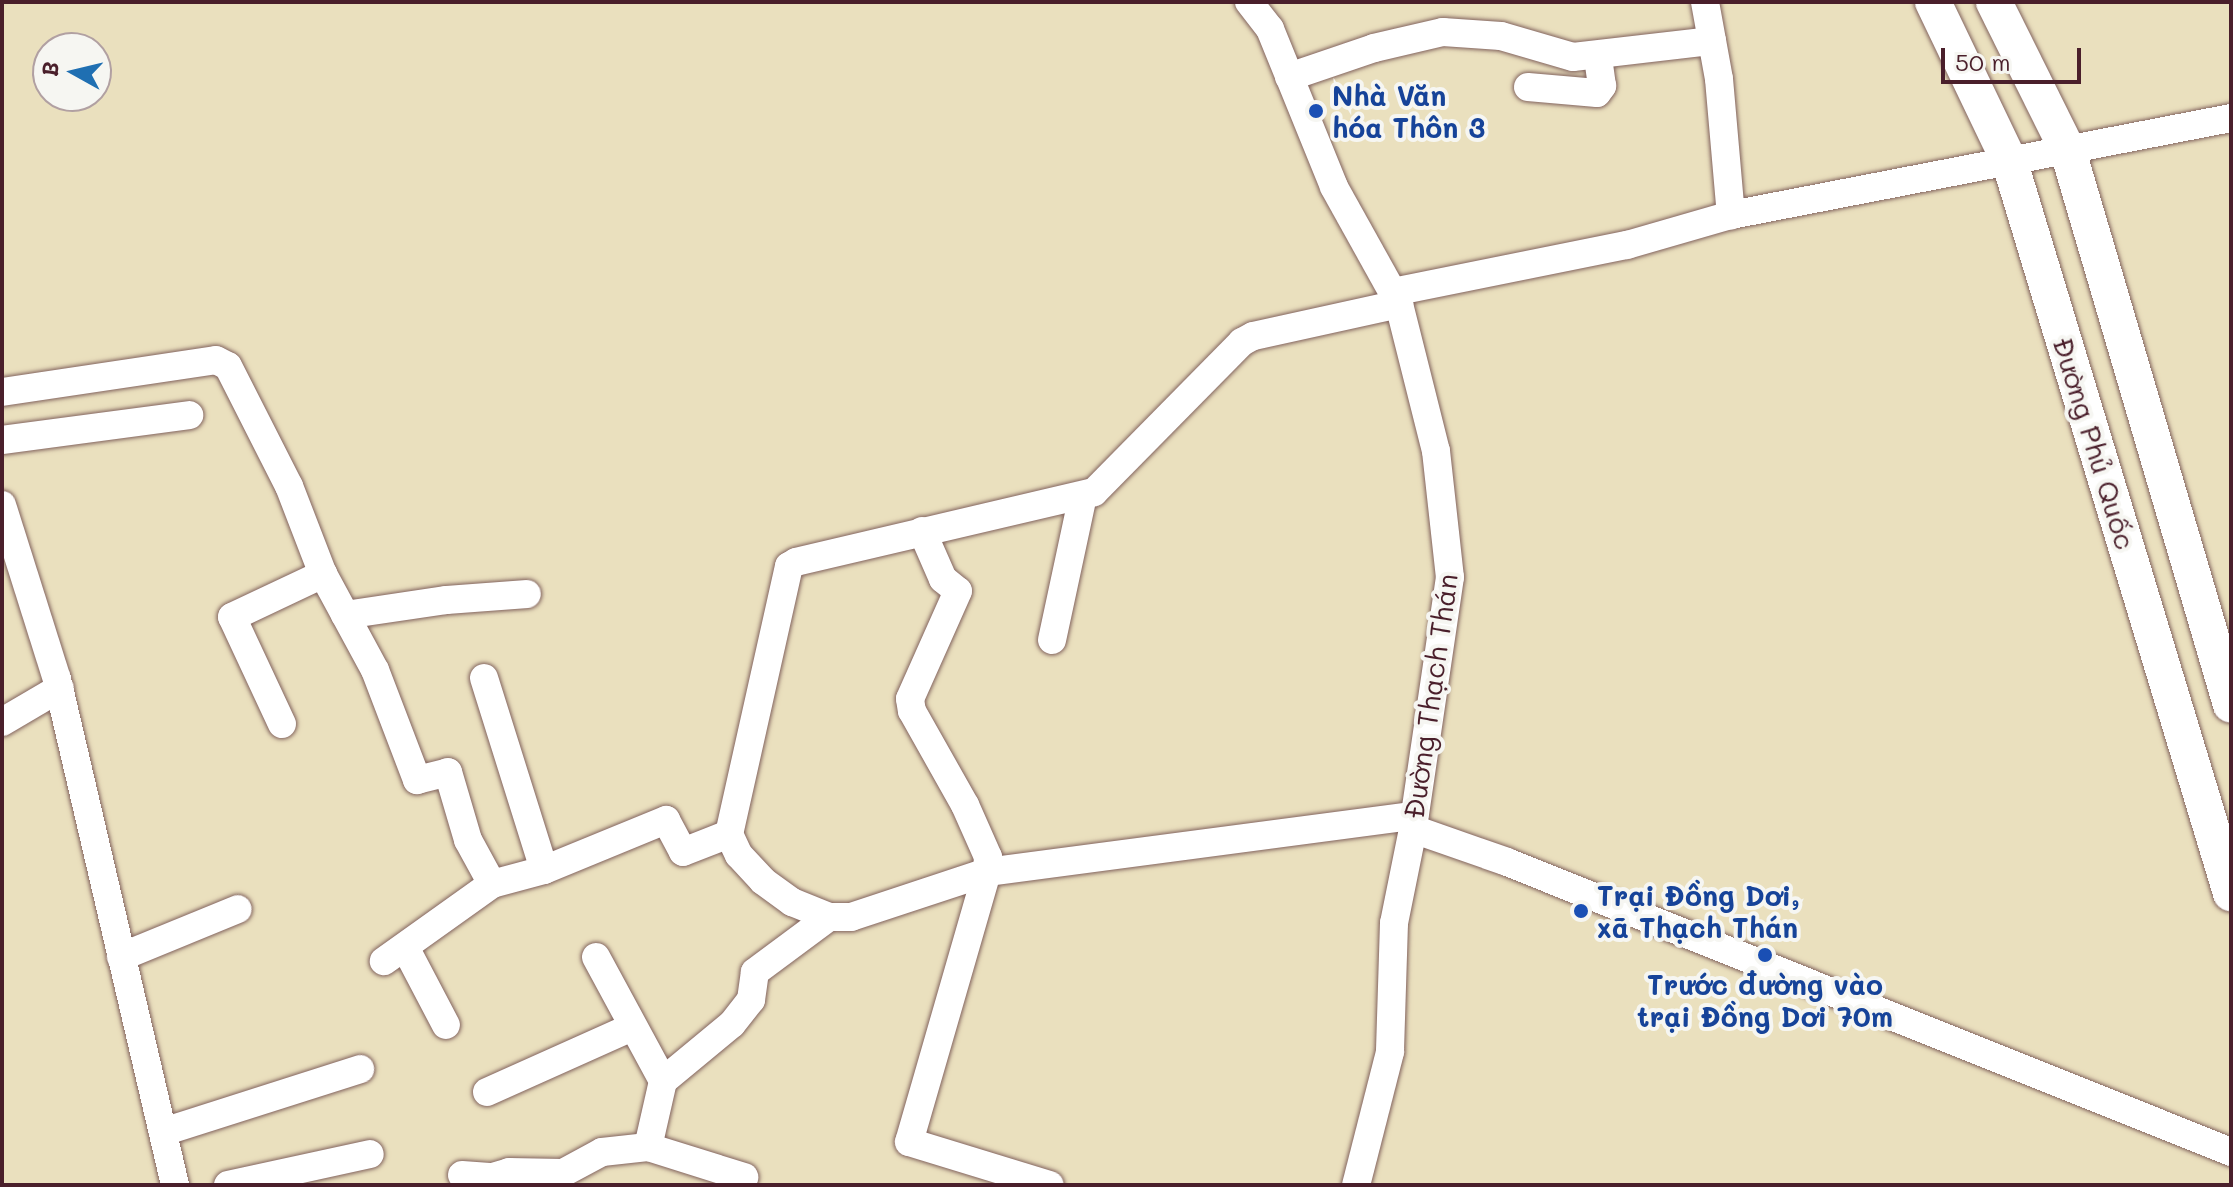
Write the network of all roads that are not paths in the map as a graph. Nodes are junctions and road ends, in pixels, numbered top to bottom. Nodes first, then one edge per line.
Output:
1 (1705, 2) edge
2 (1933, 2) edge
3 (1994, 2) edge
4 (1252, 3) edge
5 (1712, 41) junction
6 (1598, 56) junction
7 (1289, 77) junction
8 (1528, 87) dead end
9 (2231, 118) edge
10 (2068, 151) junction
11 (2010, 163) junction
12 (1731, 215) junction
13 (1396, 298) junction
14 (2, 392) edge
15 (189, 415) dead end
16 (2, 440) edge
17 (1083, 496) junction
18 (2, 505) edge
19 (922, 531) junction
20 (323, 574) junction
21 (527, 594) dead end
22 (345, 615) junction
23 (1052, 640) dead end
24 (484, 678) dead end
25 (60, 688) junction
26 (2231, 705) edge
27 (2, 722) edge
28 (282, 724) dead end
29 (1414, 822) junction
30 (729, 834) junction
31 (544, 870) junction
32 (987, 872) junction
33 (492, 884) junction
34 (2231, 893) edge
35 (238, 909) dead end
36 (829, 917) junction
37 (121, 957) junction
38 (596, 957) dead end
39 (446, 1025) dead end
40 (632, 1027) junction
41 (360, 1069) dead end
42 (663, 1081) junction
43 (487, 1092) dead end
44 (163, 1132) junction
45 (648, 1147) junction
46 (2231, 1152) edge
47 (370, 1154) dead end
48 (462, 1175) dead end
49 (744, 1177) dead end
50 (1000, 1178) edge
51 (170, 1184) edge
52 (228, 1185) edge
53 (1050, 1185) edge
54 (1356, 1185) edge

1 - 5 street
2 - 11 main road, Đường Phủ Quốc
3 - 10 main road, Đường Phủ Quốc
4 - 7 street, Đường Thạch Thán
5 - 6 street
5 - 12 street
6 - 7 street
6 - 8 street
7 - 13 street, Đường Thạch Thán
9 - 10 street
10 - 11 street
10 - 26 main road, Đường Phủ Quốc
11 - 12 street
11 - 34 main road, Đường Phủ Quốc
12 - 13 street
13 - 17 street
13 - 29 street, Đường Thạch Thán
14 - 20 street
15 - 16 street
17 - 19 street
17 - 23 street
18 - 25 street
19 - 30 street
19 - 32 street
20 - 22 street
20 - 28 street
21 - 22 street
22 - 33 street
24 - 31 street
25 - 27 street
25 - 37 street
29 - 32 street
29 - 46 street
29 - 54 street, Đường Thạch Thán
30 - 31 street
30 - 36 street
31 - 33 street
32 - 36 street
32 - 50 street
33 - 39 street
35 - 37 street
36 - 42 street
37 - 44 street
38 - 40 street
40 - 42 street
40 - 43 street
41 - 44 street
42 - 45 street
44 - 51 street
45 - 48 street
45 - 49 street
47 - 52 street
50 - 53 street

